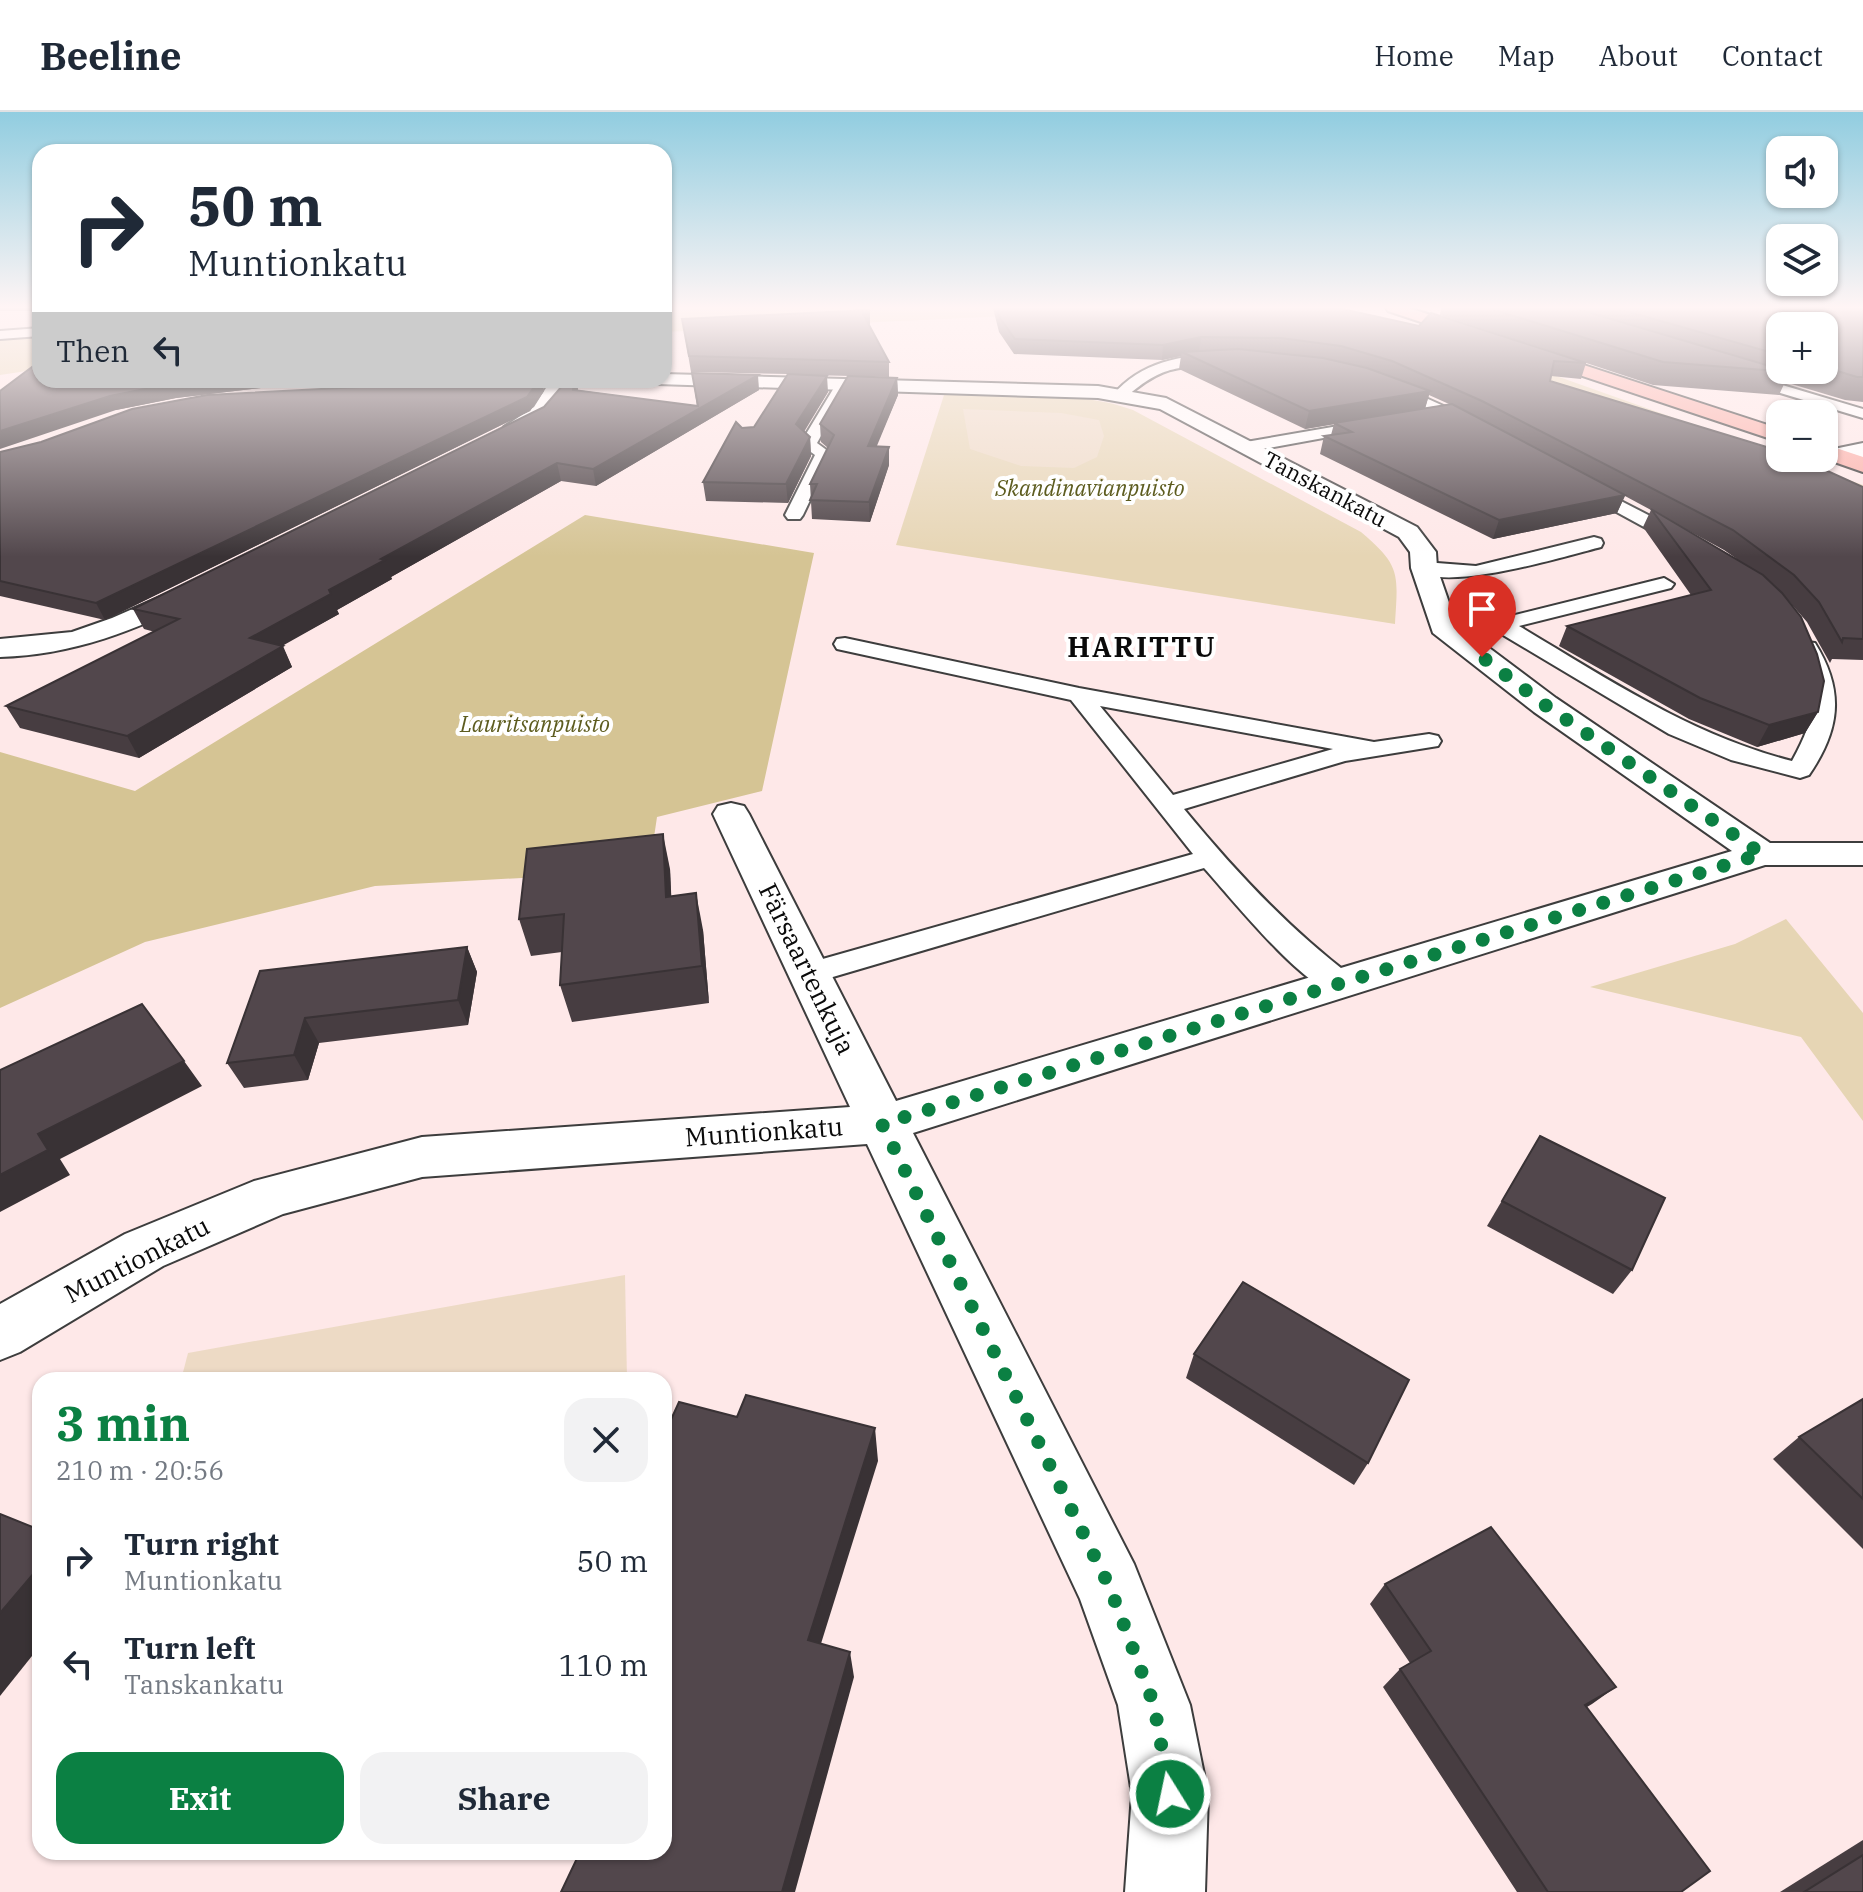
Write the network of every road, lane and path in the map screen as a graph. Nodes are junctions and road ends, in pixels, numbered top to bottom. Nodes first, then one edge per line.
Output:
1 (562, 391) edge
2 (839, 391) edge
3 (1011, 391) edge
4 (1125, 391) edge
5 (1400, 391) edge
6 (1644, 391) edge
7 (1787, 391) edge
8 (1120, 395) junction
9 (1449, 412) junction
10 (1863, 414) edge
11 (1418, 417) edge
12 (1388, 422) edge
13 (1766, 431) edge
14 (1488, 433) edge
15 (485, 445) edge
16 (1246, 447) junction
17 (1863, 450) edge
18 (1838, 452) edge
19 (1838, 456) edge
20 (1863, 465) edge
21 (1574, 481) edge
22 (794, 515) dead end
23 (1594, 543) dead end
24 (1699, 549) edge
25 (1424, 568) junction
26 (208, 583) edge
27 (1664, 584) dead end
28 (1500, 624) junction
29 (1443, 627) junction
30 (1801, 636) edge
31 (845, 644) dead end
32 (0, 648) edge
33 (1079, 695) junction
34 (1429, 741) dead end
35 (1373, 749) junction
36 (1169, 805) junction
37 (731, 814) dead end
38 (1762, 854) junction
39 (1863, 854) edge
40 (1210, 858) junction
41 (809, 973) junction
42 (1339, 983) junction
43 (882, 1124) junction
44 (0, 1334) edge
45 (1165, 1892) edge

1 - 15 street
2 - 22 lane
3 - 8 street, Tanskankatu
4 - 8 lane
5 - 9 lane
6 - 13 street
7 - 10 lane
8 - 16 street, Tanskankatu
9 - 11 lane
9 - 14 lane
12 - 16 lane
16 - 25 street, Tanskankatu
17 - 18 street
19 - 20 street
21 - 24 lane
23 - 25 lane
25 - 29 street, Tanskankatu
26 - 32 street
27 - 28 lane
28 - 29 lane
28 - 30 lane
29 - 38 street
31 - 33 lane
33 - 35 lane
33 - 36 lane
34 - 35 lane
35 - 36 lane
36 - 40 lane
37 - 41 street, Färsaartenkuja
38 - 39 street, Muntionkatu
38 - 42 street, Muntionkatu
40 - 41 lane
40 - 42 lane
41 - 43 street, Färsaartenkuja
42 - 43 street, Muntionkatu
43 - 44 street, Muntionkatu
43 - 45 street, Färsaartenkuja

